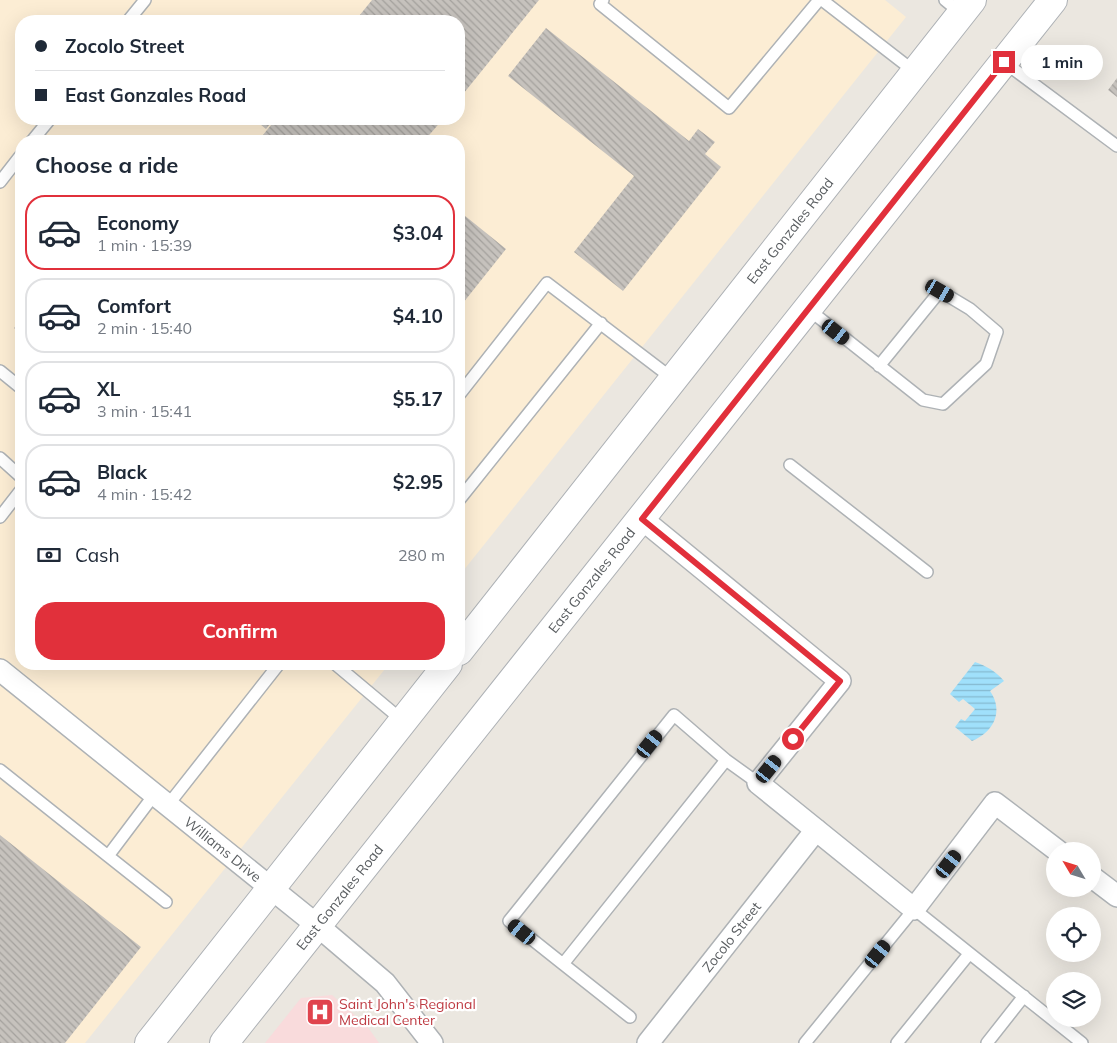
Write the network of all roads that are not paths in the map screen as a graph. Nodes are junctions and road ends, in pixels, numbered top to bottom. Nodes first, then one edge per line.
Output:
1 (145, 0) edge
2 (603, 0) edge
3 (820, 0) edge
4 (1053, 0) edge
5 (960, 4) edge
6 (133, 15) edge
7 (1004, 62) junction
8 (915, 72) junction
9 (45, 125) edge
10 (37, 135) edge
11 (1117, 146) edge
12 (15, 163) edge
13 (0, 182) edge
14 (808, 310) junction
15 (601, 323) junction
16 (879, 366) junction
17 (0, 371) edge
18 (673, 379) junction
19 (15, 383) edge
20 (465, 387) edge
21 (0, 458) edge
22 (790, 465) dead end
23 (15, 472) edge
24 (465, 493) edge
25 (15, 498) edge
26 (0, 517) edge
27 (642, 519) junction
28 (927, 572) dead end
29 (465, 643) edge
30 (0, 670) edge
31 (274, 670) edge
32 (342, 670) edge
33 (443, 670) edge
34 (403, 721) junction
35 (726, 760) junction
36 (0, 770) edge
37 (758, 783) junction
38 (161, 800) junction
39 (816, 830) junction
40 (1046, 842) edge
41 (108, 856) junction
42 (1101, 884) edge
43 (271, 889) junction
44 (1117, 896) edge
45 (166, 902) dead end
46 (914, 909) junction
47 (318, 926) junction
48 (969, 954) junction
49 (563, 964) junction
50 (1024, 996) junction
51 (630, 1017) dead end
52 (149, 1043) edge
53 (224, 1043) edge
54 (432, 1043) edge
55 (648, 1043) edge
56 (806, 1043) edge
57 (897, 1043) edge
58 (987, 1043) edge
59 (1082, 1043) edge

1 - 6 lane
2 - 3 lane
3 - 8 lane
4 - 7 main road, East Gonzales Road
5 - 8 main road, East Gonzales Road
7 - 11 lane
7 - 14 main road, East Gonzales Road
8 - 18 main road, East Gonzales Road
9 - 10 lane
12 - 13 lane
14 - 16 lane
14 - 27 main road, East Gonzales Road
15 - 18 lane
15 - 20 lane
15 - 24 lane
16 - 16 lane
17 - 19 lane
18 - 29 main road, East Gonzales Road
21 - 23 lane
22 - 28 lane
25 - 26 lane
27 - 37 street
27 - 47 main road, East Gonzales Road
30 - 38 street, Williams Drive
31 - 38 lane
32 - 34 lane
33 - 34 main road
34 - 43 main road
35 - 37 lane
35 - 49 lane
35 - 49 lane
36 - 41 lane
37 - 39 street
38 - 41 lane
38 - 43 street, Williams Drive
39 - 46 street
39 - 55 street, Zocolo Street
40 - 46 street
41 - 45 lane
42 - 44 street
43 - 47 street, Williams Drive
43 - 52 main road
46 - 48 lane
46 - 56 lane
47 - 53 main road, East Gonzales Road
47 - 54 street, Williams Drive
48 - 50 lane
48 - 57 lane
49 - 51 lane
50 - 58 lane
50 - 59 lane

